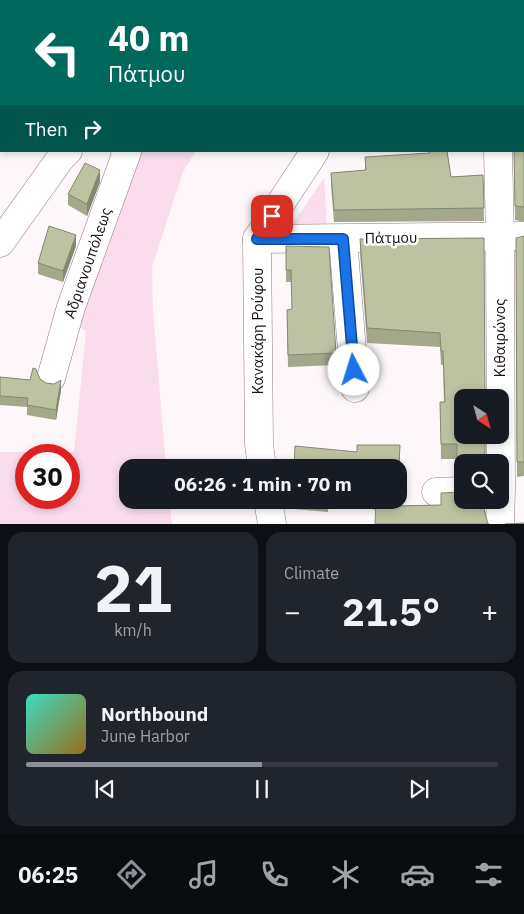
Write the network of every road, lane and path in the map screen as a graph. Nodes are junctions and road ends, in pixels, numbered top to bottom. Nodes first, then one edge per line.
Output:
1 (67, 152) edge
2 (126, 152) edge
3 (315, 152) edge
4 (498, 152) edge
5 (512, 237) edge
6 (257, 239) junction
7 (343, 239) junction
8 (0, 243) edge
9 (52, 378) dead end
10 (356, 388) dead end
11 (509, 454) edge
12 (260, 459) edge
13 (270, 509) edge
14 (503, 509) edge
15 (272, 524) edge
16 (500, 524) edge

1 - 8 street
2 - 9 street, Αδριανουπόλεως
3 - 6 street
4 - 5 street, Κιθαιρώνος
5 - 7 street, Πάτμου
5 - 11 street, Κιθαιρώνος
6 - 7 street, Πάτμου
6 - 12 street, Κανακάρη Ρούφου
7 - 10 street
13 - 15 street
14 - 16 street, Κιθαιρώνος

